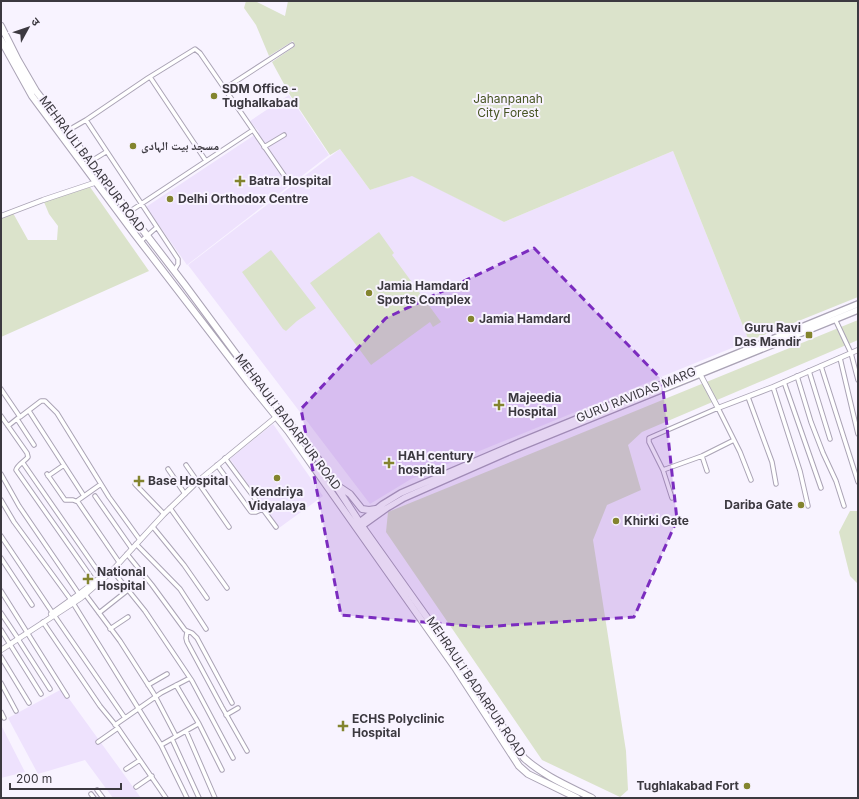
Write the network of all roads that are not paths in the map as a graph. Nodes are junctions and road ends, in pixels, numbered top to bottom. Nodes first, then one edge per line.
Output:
1 (1, 26) edge
2 (1, 40) edge
3 (292, 45) dead end
4 (150, 77) junction
5 (224, 89) junction
6 (86, 120) junction
7 (57, 124) junction
8 (253, 130) junction
9 (67, 131) junction
10 (284, 135) dead end
11 (264, 147) junction
12 (106, 152) junction
13 (94, 160) dead end
14 (206, 161) junction
15 (97, 181) junction
16 (288, 181) dead end
17 (141, 204) junction
18 (129, 212) junction
19 (1, 215) edge
20 (156, 228) junction
21 (147, 236) junction
22 (141, 241) junction
23 (174, 271) junction
24 (858, 304) edge
25 (858, 310) edge
26 (835, 319) junction
27 (858, 350) edge
28 (851, 353) junction
29 (840, 358) junction
30 (821, 366) junction
31 (809, 370) junction
32 (700, 374) junction
33 (797, 376) junction
34 (858, 380) edge
35 (256, 381) junction
36 (784, 382) junction
37 (251, 386) junction
38 (773, 387) junction
39 (1, 389) edge
40 (748, 397) junction
41 (718, 408) junction
42 (29, 410) junction
43 (1, 416) edge
44 (276, 417) junction
45 (18, 418) junction
46 (8, 426) junction
47 (858, 434) edge
48 (830, 439) dead end
49 (734, 440) junction
50 (34, 445) dead end
51 (702, 456) junction
52 (225, 458) junction
53 (23, 463) junction
54 (64, 465) junction
55 (186, 465) dead end
56 (217, 465) junction
57 (168, 469) dead end
58 (663, 470) junction
59 (707, 471) dead end
60 (1, 474) edge
61 (751, 480) dead end
62 (197, 482) junction
63 (858, 482) edge
64 (101, 484) junction
65 (135, 484) dead end
66 (776, 484) dead end
67 (337, 485) junction
68 (821, 488) dead end
69 (185, 494) junction
70 (84, 496) junction
71 (95, 496) dead end
72 (672, 498) dead end
73 (1, 500) edge
74 (77, 501) junction
75 (808, 506) dead end
76 (844, 506) dead end
77 (170, 508) junction
78 (263, 509) junction
79 (376, 509) junction
80 (164, 514) junction
81 (358, 526) junction
82 (153, 527) junction
83 (229, 527) dead end
84 (276, 527) dead end
85 (1, 536) edge
86 (138, 542) junction
87 (132, 549) junction
88 (127, 554) junction
89 (1, 558) edge
90 (119, 562) junction
91 (112, 570) junction
92 (102, 578) junction
93 (96, 583) junction
94 (227, 588) dead end
95 (128, 590) junction
96 (1, 591) edge
97 (79, 594) junction
98 (85, 594) junction
99 (207, 598) dead end
100 (72, 601) junction
101 (32, 605) dead end
102 (1, 613) edge
103 (99, 613) junction
104 (53, 614) junction
105 (128, 617) dead end
106 (43, 622) junction
107 (110, 629) junction
108 (206, 629) dead end
109 (1, 630) edge
110 (27, 632) junction
111 (187, 632) junction
112 (17, 638) junction
113 (9, 643) junction
114 (1, 648) edge
115 (1, 657) edge
116 (167, 674) dead end
117 (190, 678) junction
118 (1, 684) edge
119 (148, 684) junction
120 (176, 685) junction
121 (50, 689) dead end
122 (41, 694) dead end
123 (67, 696) dead end
124 (156, 697) junction
125 (29, 703) dead end
126 (232, 703) dead end
127 (139, 708) junction
128 (238, 708) dead end
129 (16, 711) dead end
130 (1, 712) edge
131 (226, 715) junction
132 (4, 718) dead end
133 (125, 718) junction
134 (198, 724) junction
135 (117, 727) junction
136 (186, 731) junction
137 (176, 736) junction
138 (172, 739) junction
139 (98, 742) dead end
140 (161, 745) junction
141 (248, 751) dead end
142 (233, 758) dead end
143 (140, 760) junction
144 (126, 770) dead end
145 (222, 770) dead end
146 (152, 776) junction
147 (136, 787) dead end
148 (97, 790) dead end
149 (91, 794) dead end
150 (94, 798) edge
151 (103, 798) edge
152 (166, 798) edge
153 (187, 798) edge
154 (199, 798) edge
155 (215, 798) edge
156 (577, 798) edge
157 (592, 798) edge

1 - 7 main road, MEHRAULI BADARPUR ROAD
2 - 7 main road, MEHRAULI BADARPUR ROAD
3 - 5 street
4 - 5 street
4 - 6 street
4 - 14 street
5 - 8 street
6 - 9 street
6 - 12 street
7 - 9 main road, MEHRAULI BADARPUR ROAD
7 - 15 main road, MEHRAULI BADARPUR ROAD
8 - 11 street
8 - 14 street
9 - 18 main road, MEHRAULI BADARPUR ROAD
10 - 11 street
11 - 16 street
12 - 13 street
12 - 17 street
14 - 17 street
15 - 19 street
15 - 22 main road, MEHRAULI BADARPUR ROAD
17 - 18 street
17 - 20 street
18 - 21 main road, MEHRAULI BADARPUR ROAD
20 - 21 street
20 - 23 street
21 - 22 street
21 - 23 main road, MEHRAULI BADARPUR ROAD
22 - 37 main road, MEHRAULI BADARPUR ROAD
23 - 35 main road, MEHRAULI BADARPUR ROAD
24 - 79 main road, GURU RAVIDAS MARG
25 - 26 main road, GURU RAVIDAS MARG
26 - 28 street
26 - 32 main road, GURU RAVIDAS MARG
27 - 28 street
28 - 29 street
28 - 34 street
29 - 30 street
29 - 47 street
30 - 31 street
30 - 63 street
31 - 33 street
31 - 48 street
32 - 41 street
32 - 81 main road, GURU RAVIDAS MARG
33 - 36 street
33 - 76 street
35 - 37 main road
35 - 67 main road, MEHRAULI BADARPUR ROAD
36 - 38 street
36 - 68 street
37 - 44 main road, MEHRAULI BADARPUR ROAD
38 - 40 street
38 - 75 street
39 - 45 street
40 - 41 street
40 - 66 street
41 - 49 street
41 - 58 street
42 - 45 street
42 - 54 street
42 - 64 street
43 - 46 street
44 - 52 street
44 - 81 main road, MEHRAULI BADARPUR ROAD
45 - 46 street
45 - 50 street
46 - 53 street
49 - 51 street
49 - 61 street
51 - 58 street
51 - 59 street
52 - 56 street
52 - 78 street
53 - 92 street
53 - 93 street
54 - 70 street
54 - 74 street
55 - 62 street
56 - 62 street
56 - 78 street
57 - 69 street
58 - 72 street
60 - 97 street
62 - 69 street
62 - 83 street
64 - 70 street
64 - 86 street
65 - 80 street
67 - 79 main road
67 - 81 main road, MEHRAULI BADARPUR ROAD
69 - 77 street
70 - 74 street
71 - 87 street
73 - 100 street
74 - 90 street
77 - 80 street
77 - 94 street
78 - 84 street
79 - 81 main road, GURU RAVIDAS MARG
80 - 82 street
81 - 156 main road, MEHRAULI BADARPUR ROAD
81 - 157 main road, MEHRAULI BADARPUR ROAD
82 - 86 street
82 - 99 street
85 - 104 street
86 - 87 street
86 - 108 street
87 - 88 street
88 - 90 street
88 - 111 street
89 - 101 street
90 - 91 street
91 - 92 street
91 - 95 street
92 - 93 street
93 - 97 street
93 - 98 street
95 - 103 street
95 - 117 street
96 - 110 street
97 - 100 street
98 - 100 street
98 - 103 street
100 - 104 street
100 - 127 street
102 - 112 street
103 - 107 street
104 - 106 street
104 - 110 street
104 - 133 street
105 - 107 street
106 - 110 street
106 - 135 street
107 - 119 street
109 - 113 street
110 - 112 street
110 - 123 street
111 - 126 street
111 - 131 street
112 - 113 street
112 - 121 street
113 - 114 street
113 - 122 street
115 - 125 street
116 - 119 street
117 - 120 street
117 - 142 street
118 - 129 street
119 - 124 street
120 - 124 street
120 - 134 street
124 - 127 street
124 - 137 street
127 - 133 street
127 - 140 street
128 - 131 street
130 - 132 street
131 - 141 street
133 - 135 street
134 - 136 street
134 - 145 street
135 - 139 street
135 - 143 street
136 - 137 street
136 - 155 street
137 - 138 street
138 - 140 street
138 - 154 street
140 - 153 street
143 - 144 street
143 - 146 street
146 - 147 street
146 - 152 street
148 - 151 street
149 - 150 street

